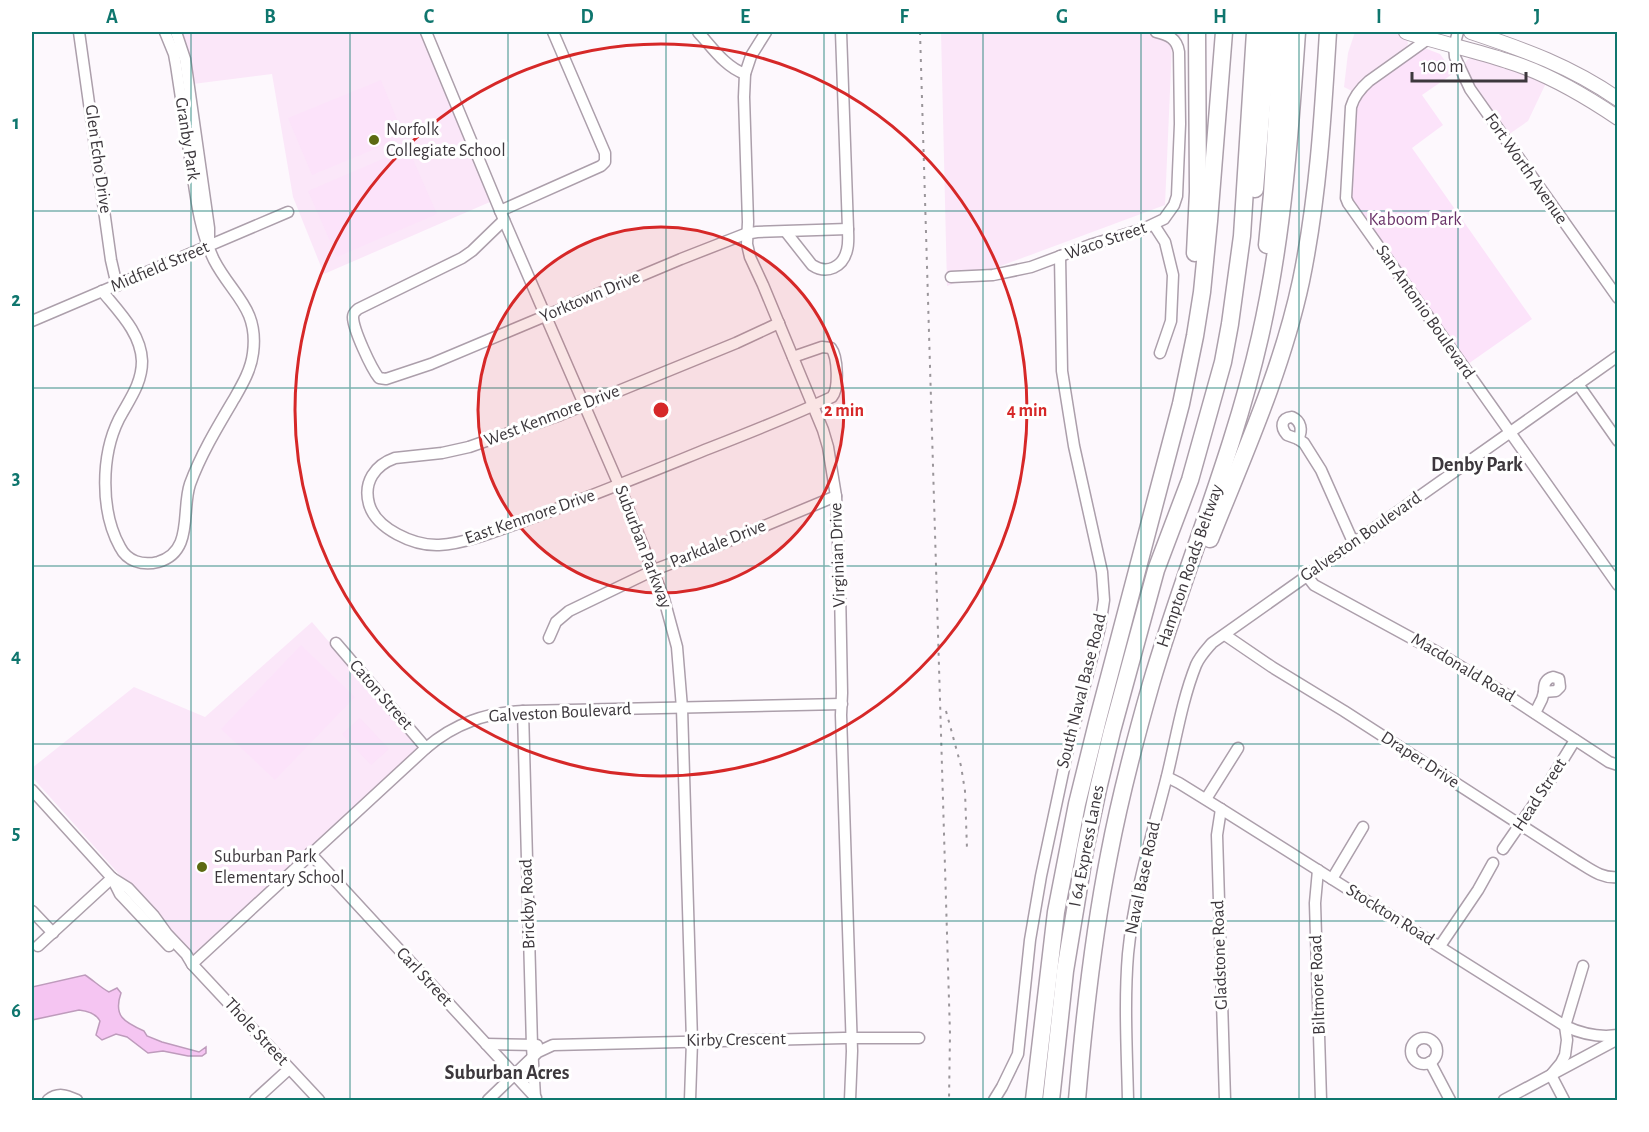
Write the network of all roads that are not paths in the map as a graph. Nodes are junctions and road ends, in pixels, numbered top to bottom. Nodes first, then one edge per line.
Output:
1 (79, 32) edge
2 (165, 32) edge
3 (176, 32) edge
4 (426, 32) edge
5 (553, 32) edge
6 (698, 32) edge
7 (766, 32) edge
8 (842, 32) edge
9 (1156, 32) edge
10 (1197, 32) edge
11 (1224, 32) edge
12 (1255, 32) edge
13 (1268, 32) edge
14 (1282, 32) edge
15 (1297, 32) edge
16 (1328, 32) edge
17 (1406, 32) edge
18 (1458, 32) edge
19 (1471, 32) edge
20 (1428, 39) junction
21 (1454, 46) junction
22 (746, 74) junction
23 (1617, 99) edge
24 (1617, 118) edge
25 (288, 212) dead end
26 (502, 216) junction
27 (1154, 225) junction
28 (848, 229) junction
29 (786, 232) junction
30 (748, 234) junction
31 (209, 246) junction
32 (1060, 256) junction
33 (951, 277) dead end
34 (117, 286) junction
35 (102, 291) junction
36 (1617, 298) edge
37 (545, 316) junction
38 (32, 321) edge
39 (779, 323) junction
40 (1160, 353) dead end
41 (1617, 356) edge
42 (793, 357) junction
43 (1578, 384) junction
44 (585, 405) junction
45 (813, 406) junction
46 (1509, 432) junction
47 (1298, 439) dead end
48 (1617, 441) edge
49 (1163, 473) junction
50 (1220, 478) junction
51 (619, 485) junction
52 (836, 496) junction
53 (380, 523) joint
54 (1353, 543) junction
55 (654, 570) junction
56 (1307, 576) junction
57 (1617, 585) edge
58 (1150, 597) junction
59 (1225, 634) junction
60 (549, 638) dead end
61 (336, 643) dead end
62 (1199, 661) joint
63 (1544, 692) dead end
64 (842, 704) junction
65 (682, 708) junction
66 (523, 711) junction
67 (1534, 713) junction
68 (1575, 740) junction
69 (426, 748) junction
70 (1238, 748) dead end
71 (1617, 765) edge
72 (1167, 777) junction
73 (32, 790) edge
74 (1123, 792) junction
75 (1206, 799) junction
76 (1221, 809) junction
77 (1521, 825) junction
78 (1363, 827) dead end
79 (1503, 849) dead end
80 (310, 853) junction
81 (1493, 863) dead end
82 (1318, 870) junction
83 (1617, 877) edge
84 (112, 878) junction
85 (1332, 879) junction
86 (32, 910) edge
87 (53, 933) junction
88 (38, 946) dead end
89 (1440, 946) junction
90 (192, 964) junction
91 (1582, 966) dead end
92 (1565, 1026) junction
93 (1617, 1037) edge
94 (852, 1038) junction
95 (919, 1038) dead end
96 (692, 1041) junction
97 (486, 1044) junction
98 (532, 1046) junction
99 (553, 1046) junction
100 (532, 1057) junction
101 (1430, 1062) dead end
102 (290, 1069) junction
103 (515, 1075) junction
104 (1551, 1075) junction
105 (1033, 1098) edge
106 (537, 1099) edge
107 (48, 1101) edge
108 (77, 1101) edge
109 (255, 1101) edge
110 (319, 1101) edge
111 (488, 1101) edge
112 (690, 1101) edge
113 (850, 1101) edge
114 (994, 1101) edge
115 (1052, 1101) edge
116 (1077, 1101) edge
117 (1128, 1101) edge
118 (1225, 1101) edge
119 (1321, 1101) edge
120 (1450, 1101) edge
121 (1504, 1101) edge
122 (1564, 1101) edge

1 - 34 street, Glen Echo Drive
2 - 31 street, Granby Park
3 - 31 street, Granby Park
4 - 26 street, Suburban Parkway
5 - 26 street
6 - 22 street
7 - 22 street, Virginian Drive
8 - 28 street
9 - 27 street, Waco Street
10 - 49 highway
11 - 49 highway
12 - 58 highway
13 - 58 highway
14 - 50 highway
15 - 50 highway, Hampton Roads Beltway
16 - 74 highway
17 - 20 main road
18 - 21 street
19 - 23 main road
20 - 21 main road
20 - 46 street, San Antonio Boulevard
21 - 24 main road
21 - 36 street, Fort Worth Avenue
22 - 30 street, Virginian Drive
25 - 31 street, Midfield Street
26 - 37 street, Suburban Parkway
26 - 37 street, Yorktown Drive
27 - 32 street, Waco Street
27 - 40 street
28 - 29 street, Yorktown Drive
28 - 29 street
29 - 30 street, Yorktown Drive
30 - 37 street, Yorktown Drive
30 - 39 street, Virginian Drive
31 - 34 street, Midfield Street
31 - 35 street, Granby Park
32 - 33 street, Waco Street
32 - 114 street, South Naval Base Road
34 - 35 street, Midfield Street
35 - 38 street, Midfield Street
37 - 44 street, Suburban Parkway
39 - 42 street, Virginian Drive
39 - 44 street, West Kenmore Drive
41 - 43 street, Galveston Boulevard
42 - 45 street, Virginian Drive
42 - 45 street, East Kenmore Drive
43 - 46 street, Galveston Boulevard
43 - 48 street
44 - 51 street, Suburban Parkway
44 - 53 street, West Kenmore Drive
45 - 51 street, East Kenmore Drive
45 - 52 street, Virginian Drive
46 - 54 street, Galveston Boulevard
46 - 57 street, San Antonio Boulevard
47 - 54 street
49 - 105 highway
50 - 74 highway, Hampton Roads Beltway
51 - 53 street, East Kenmore Drive
51 - 55 street, Suburban Parkway
52 - 55 street, Parkdale Drive
52 - 64 street, Virginian Drive
54 - 56 street, Galveston Boulevard
55 - 60 street, Parkdale Drive
55 - 65 street, Suburban Parkway
56 - 59 street, Galveston Boulevard
56 - 67 street, Macdonald Road
58 - 115 highway, I 64 Express Lanes
59 - 62 street, Galveston Boulevard
59 - 77 street, Draper Drive
61 - 69 street, Caton Street
62 - 72 street, Naval Base Road
63 - 67 street
64 - 65 street, Galveston Boulevard
64 - 94 street, Virginian Drive
65 - 66 street, Galveston Boulevard
65 - 96 street, Suburban Parkway
66 - 69 street, Galveston Boulevard
66 - 98 street, Brickby Road
67 - 68 street, Macdonald Road
68 - 71 street, Macdonald Road
68 - 77 street, Head Street
69 - 80 street, Galveston Boulevard
70 - 75 street
72 - 75 street, Stockton Road
72 - 117 street, Naval Base Road
73 - 84 street, Thole Street
74 - 116 highway, Hampton Roads Beltway
75 - 76 street, Stockton Road
76 - 82 street, Stockton Road
76 - 118 street, Gladstone Road
77 - 79 street, Head Street
77 - 83 street, Draper Drive
78 - 85 street
80 - 90 street, Galveston Boulevard
80 - 97 street, Carl Street
81 - 89 street
82 - 85 street, Stockton Road
82 - 119 street, Biltmore Road
84 - 87 street
84 - 90 street, Thole Street
85 - 89 street, Stockton Road
86 - 87 street
87 - 88 street
89 - 92 street, Stockton Road
90 - 102 street, Thole Street
91 - 92 street
92 - 93 street, Stockton Road
92 - 104 street
93 - 104 street
94 - 95 street, Kirby Crescent
94 - 96 street, Kirby Crescent
94 - 113 street, Virginian Drive
96 - 99 street, Kirby Crescent
96 - 112 street, Suburban Parkway
97 - 98 street, Kirby Crescent
97 - 103 street, Carl Street
98 - 99 street, Kirby Crescent
98 - 100 street, Brickby Road
99 - 100 street, Kirby Crescent
100 - 103 street, Kirby Crescent
100 - 106 street, Brickby Road
101 - 120 street
102 - 109 street
102 - 110 street, Thole Street
103 - 106 street, Carl Street
103 - 111 street, Kirby Crescent
104 - 121 street
104 - 122 street
107 - 108 street

